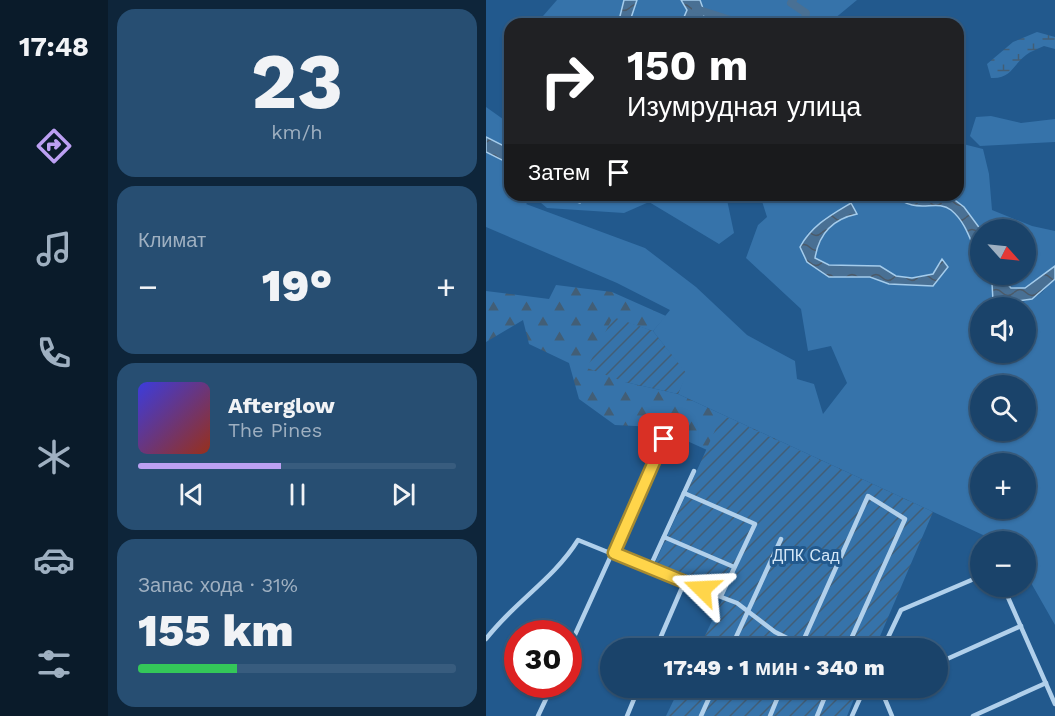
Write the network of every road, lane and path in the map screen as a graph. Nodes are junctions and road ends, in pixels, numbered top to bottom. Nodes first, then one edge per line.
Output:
1 (664, 439) dead end
2 (694, 471) dead end
3 (684, 493) junction
4 (664, 537) junction
5 (781, 539) dead end
6 (614, 553) junction
7 (650, 567) junction
8 (734, 567) junction
9 (970, 581) edge
10 (684, 583) junction
11 (721, 596) junction
12 (1008, 597) edge
13 (748, 612) junction
14 (582, 620) edge
15 (1021, 626) junction
16 (660, 638) edge
17 (736, 638) edge
18 (786, 638) edge
19 (804, 638) edge
20 (851, 638) edge
21 (888, 638) edge
22 (486, 639) edge
23 (948, 659) edge
24 (1046, 683) junction
25 (546, 698) edge
26 (634, 698) edge
27 (709, 698) edge
28 (777, 698) edge
29 (825, 698) edge
30 (861, 698) edge
31 (885, 698) edge
32 (1055, 704) edge
33 (538, 716) edge
34 (627, 716) edge
35 (701, 716) edge
36 (770, 716) edge
37 (816, 716) edge
38 (852, 716) edge
39 (892, 716) edge
40 (973, 716) edge

1 - 6 street
2 - 3 street
3 - 4 street
3 - 8 street
4 - 7 street
4 - 8 street
5 - 13 street
6 - 7 street
6 - 14 street
6 - 22 street
7 - 10 street
8 - 11 street
9 - 21 street
10 - 11 street
10 - 16 street
11 - 13 street
12 - 15 street
13 - 17 street
13 - 18 street
15 - 23 street
15 - 24 street
19 - 20 street
24 - 32 street
24 - 40 street
25 - 33 street
26 - 34 street
27 - 35 street
28 - 36 street
29 - 37 street
30 - 38 street
31 - 39 street

